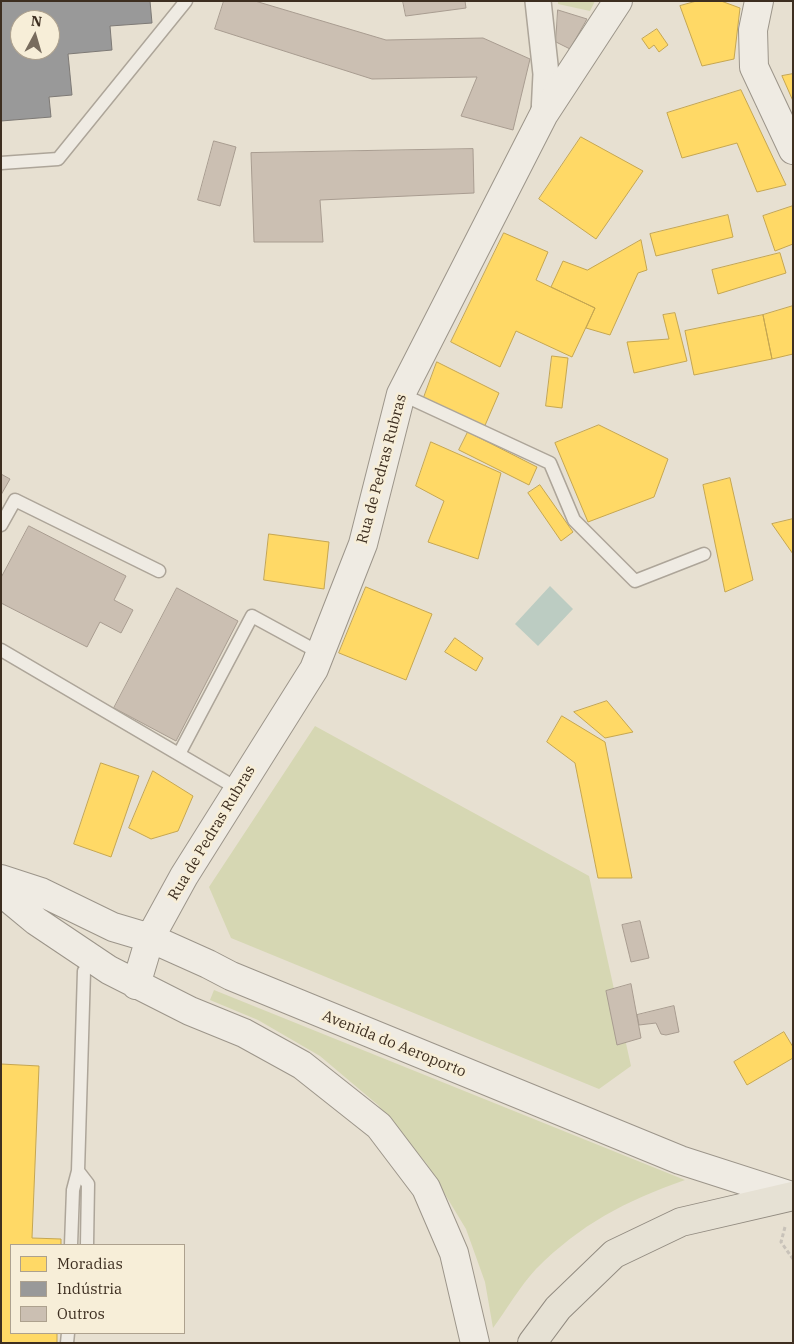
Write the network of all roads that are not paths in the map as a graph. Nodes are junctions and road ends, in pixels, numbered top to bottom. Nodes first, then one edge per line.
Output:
1 (186, 1) edge
2 (538, 1) edge
3 (618, 1) edge
4 (759, 1) edge
5 (544, 114) junction
6 (793, 150) edge
7 (1, 163) edge
8 (401, 394) junction
9 (1, 525) edge
10 (704, 554) dead end
11 (159, 571) dead end
12 (1, 650) edge
13 (320, 653) junction
14 (179, 754) junction
15 (238, 789) junction
16 (1, 879) edge
17 (1, 892) edge
18 (150, 938) junction
19 (84, 971) dead end
20 (136, 985) junction
21 (78, 1171) junction
22 (792, 1196) edge
23 (71, 1244) edge
24 (87, 1244) edge
25 (475, 1343) edge
26 (532, 1343) edge

1 - 7 lane
2 - 5 street
3 - 5 main road, Rua de Pedras Rubras
4 - 6 main road
5 - 8 main road, Rua de Pedras Rubras
8 - 10 lane
8 - 13 main road, Rua de Pedras Rubras
9 - 11 lane
12 - 14 lane
13 - 14 lane
13 - 15 main road, Rua de Pedras Rubras
14 - 15 lane
15 - 18 main road, Rua de Pedras Rubras
16 - 18 main road, Avenida do Aeroporto
17 - 20 main road
18 - 20 main road, Rua de Pedras Rubras
18 - 22 main road, Avenida do Aeroporto
19 - 21 lane
20 - 25 main road
21 - 23 lane
21 - 24 lane
22 - 26 main road

